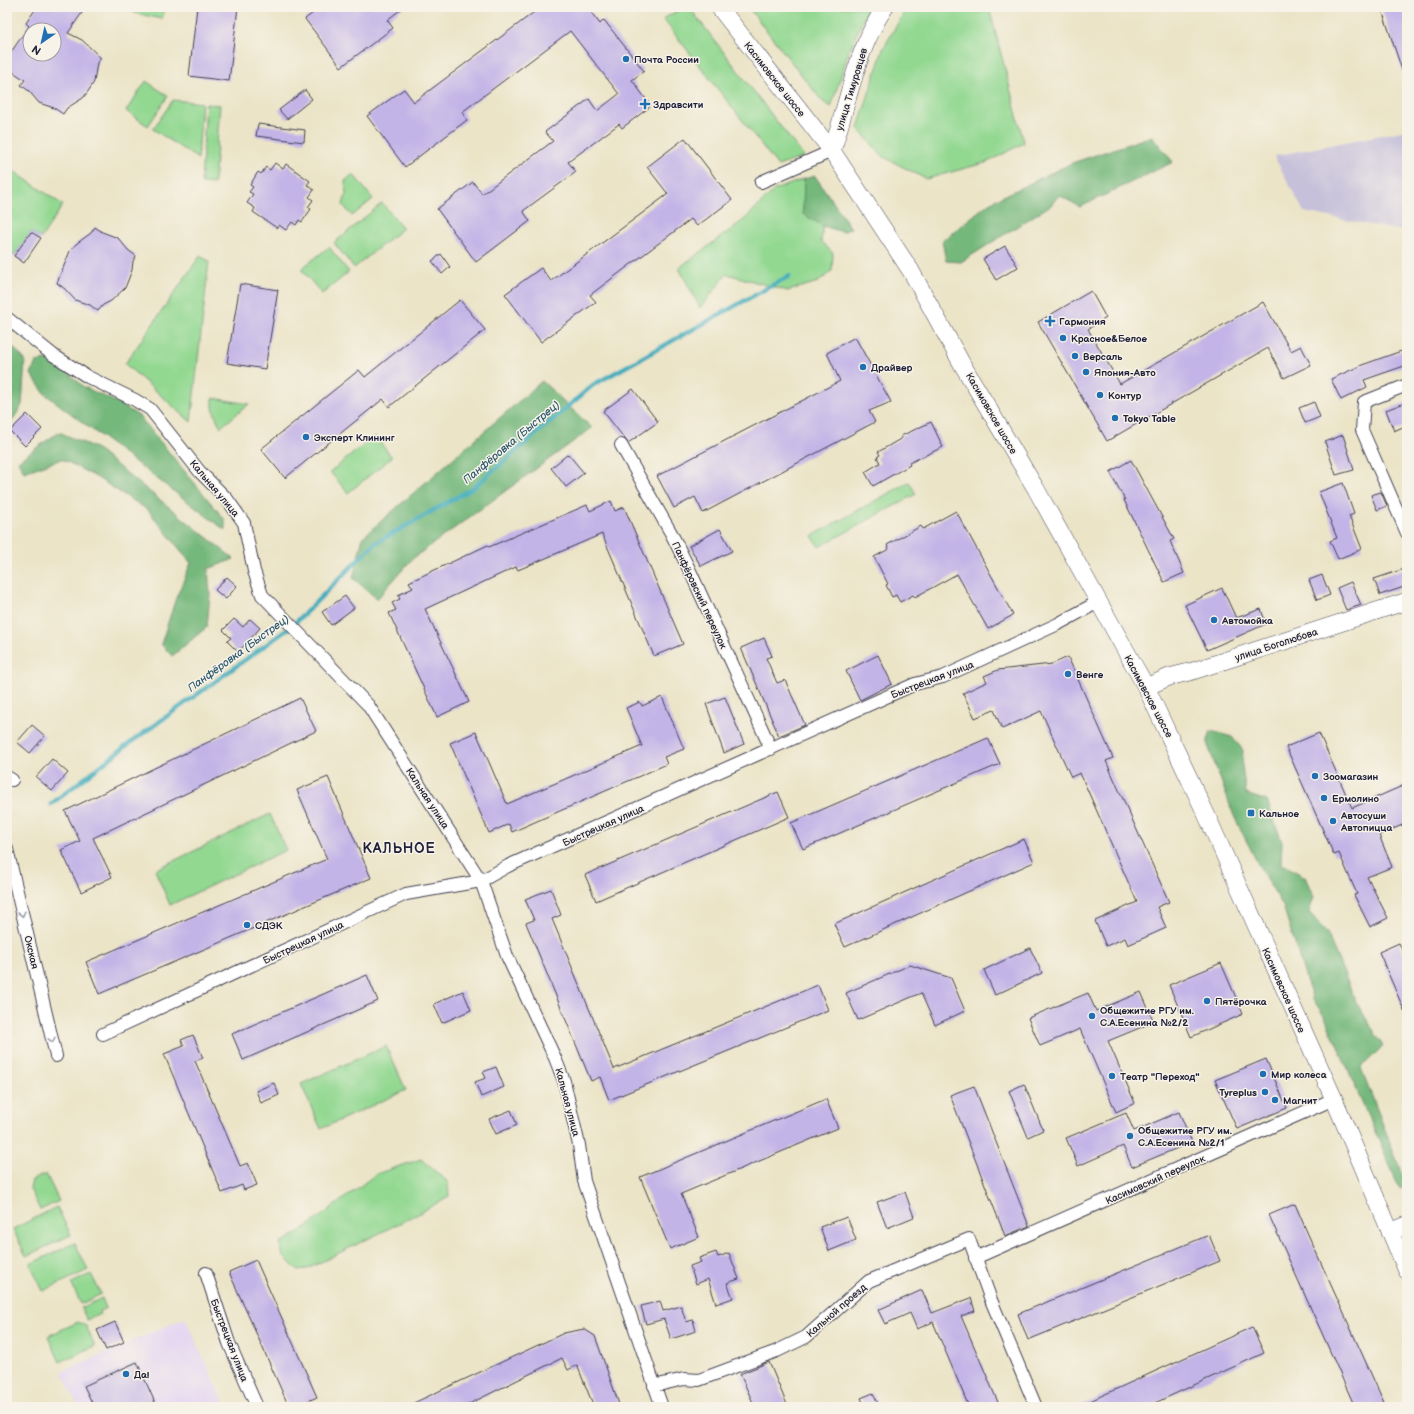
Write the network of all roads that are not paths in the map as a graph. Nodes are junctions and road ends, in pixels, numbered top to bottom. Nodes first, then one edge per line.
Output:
1 (719, 7) edge
2 (885, 7) edge
3 (832, 151) junction
4 (761, 182) dead end
5 (7, 318) edge
6 (1407, 385) edge
7 (621, 445) dead end
8 (1407, 532) edge
9 (1407, 601) edge
10 (1098, 602) junction
11 (1146, 687) junction
12 (771, 749) junction
13 (7, 849) edge
14 (481, 881) junction
15 (103, 1034) dead end
16 (56, 1056) dead end
17 (1334, 1099) junction
18 (1407, 1225) edge
19 (1390, 1232) junction
20 (975, 1258) junction
21 (1407, 1271) edge
22 (206, 1273) dead end
23 (654, 1386) junction
24 (257, 1407) edge
25 (662, 1407) edge
26 (1036, 1407) edge

1 - 3 main road, Касимовское шоссе
2 - 3 main road, улица Тимуровцев
3 - 4 street
3 - 10 main road, Касимовское шоссе
5 - 14 street, Кальная улица
6 - 8 street
7 - 12 street, Панфёровский переулок
9 - 11 main road, улица Боголюбова
10 - 11 main road, Касимовское шоссе
10 - 12 street, Быстрецкая улица
11 - 17 main road, Касимовское шоссе
12 - 14 street, Быстрецкая улица
13 -> 16 street, Окская
14 - 15 street, Быстрецкая улица
14 - 23 street, Кальная улица
17 - 19 main road, Касимовское шоссе
17 - 20 street, Касимовский переулок
18 - 19 main road
19 - 21 main road, Касимовское шоссе
20 - 23 street, Кальной проезд
20 - 26 street
22 - 24 street, Быстрецкая улица
23 - 25 street, Кальная улица

